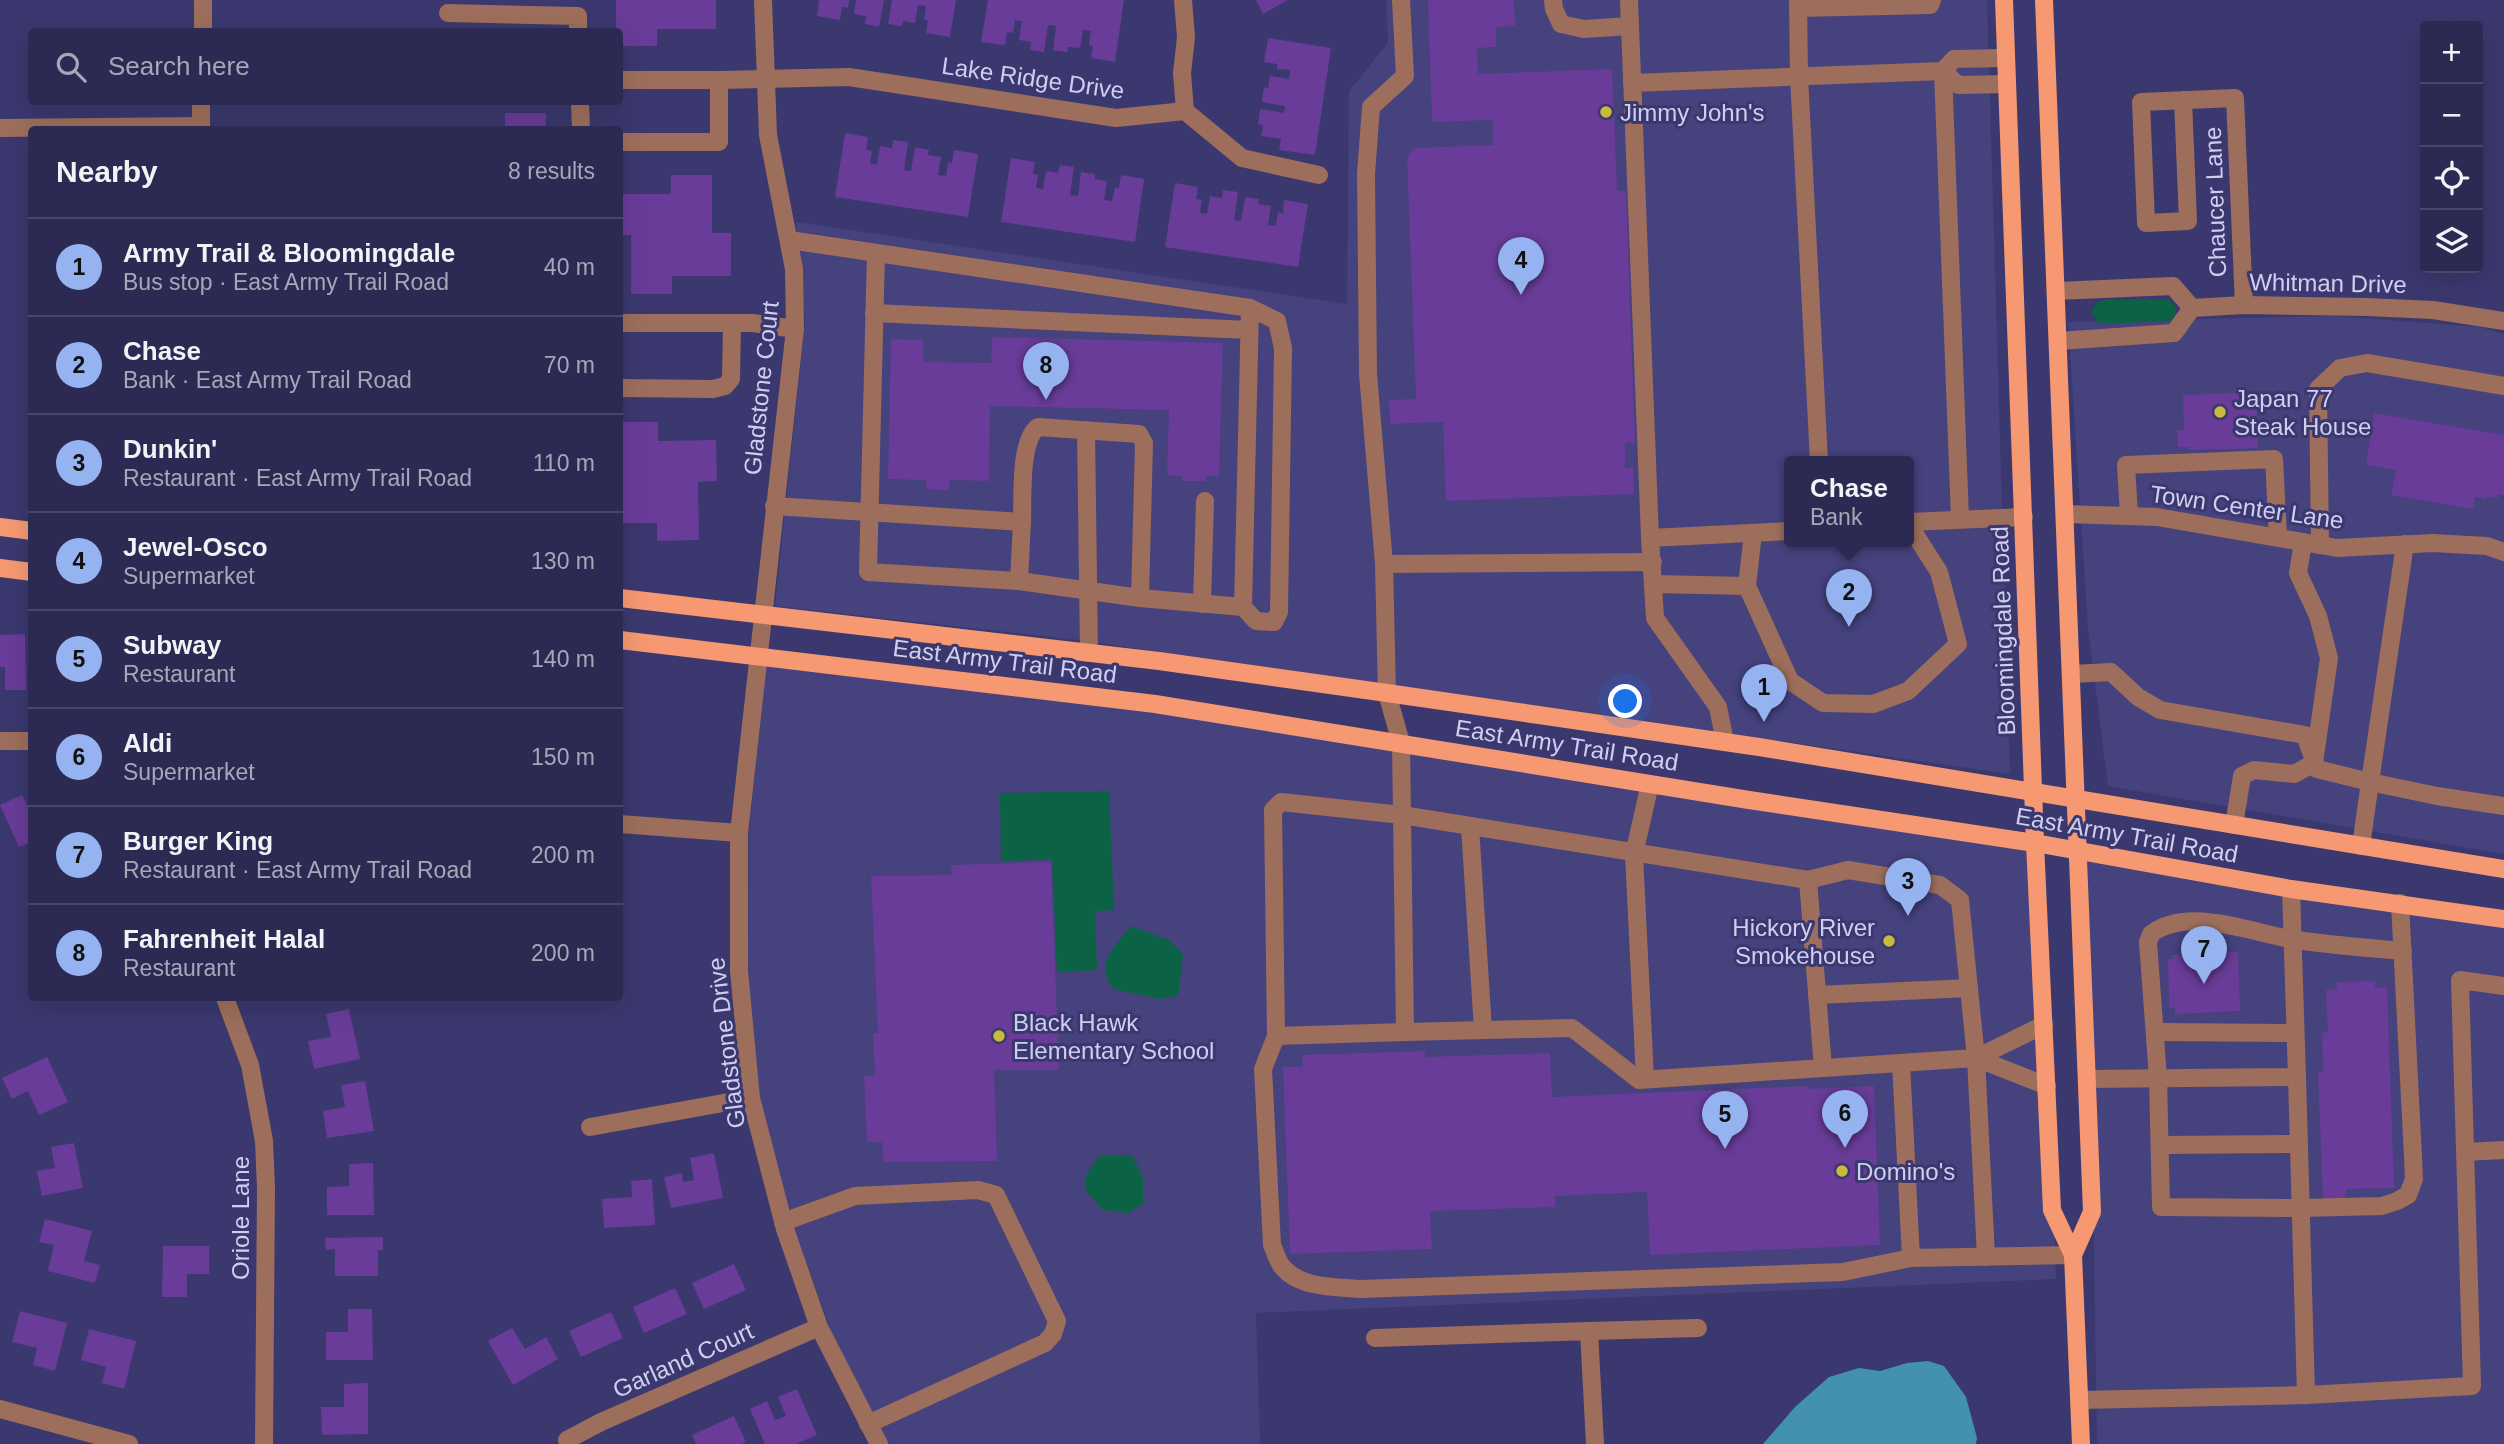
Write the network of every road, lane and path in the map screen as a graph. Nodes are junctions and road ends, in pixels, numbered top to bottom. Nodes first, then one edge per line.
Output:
1 (203, 0) edge
2 (763, 0) edge
3 (1183, 0) edge
4 (1401, 0) edge
5 (1553, 0) edge
6 (1629, 0) edge
7 (1932, 0) edge
8 (2004, 0) edge
9 (2044, 0) edge
10 (1798, 4) edge
11 (448, 13) dead end
12 (1630, 26) junction
13 (203, 28) edge
14 (578, 28) edge
15 (2006, 58) junction
16 (1943, 71) junction
17 (1799, 76) junction
18 (764, 79) junction
19 (623, 80) edge
20 (719, 80) junction
21 (1632, 83) junction
22 (2007, 84) junction
23 (2183, 100) junction
24 (201, 105) edge
25 (580, 105) edge
26 (1185, 111) junction
27 (201, 126) edge
28 (581, 126) edge
29 (0, 128) edge
30 (28, 128) edge
31 (623, 142) edge
32 (1319, 175) dead end
33 (789, 240) junction
34 (876, 253) junction
35 (2056, 291) junction
36 (2244, 305) junction
37 (1250, 308) junction
38 (2192, 308) junction
39 (874, 313) junction
40 (2504, 321) edge
41 (623, 323) edge
42 (732, 324) junction
43 (795, 329) junction
44 (1250, 331) junction
45 (2058, 341) junction
46 (2504, 386) edge
47 (623, 388) edge
48 (1086, 430) junction
49 (1819, 456) edge
50 (1205, 501) dead end
51 (774, 506) junction
52 (869, 513) junction
53 (2065, 514) junction
54 (2129, 515) junction
55 (2024, 517) junction
56 (1960, 519) junction
57 (1022, 522) junction
58 (1914, 523) edge
59 (0, 527) edge
60 (28, 530) edge
61 (1784, 531) edge
62 (1914, 531) edge
63 (1754, 533) junction
64 (2278, 537) junction
65 (1650, 538) junction
66 (2312, 543) junction
67 (2405, 544) junction
68 (2504, 552) edge
69 (1653, 562) junction
70 (1384, 564) junction
71 (0, 568) edge
72 (28, 572) edge
73 (1020, 581) junction
74 (1654, 584) junction
75 (1747, 586) junction
76 (1088, 590) junction
77 (623, 598) edge
78 (1140, 598) junction
79 (1202, 604) junction
80 (1243, 607) junction
81 (763, 615) junction
82 (623, 640) edge
83 (1090, 653) junction
84 (758, 656) junction
85 (2072, 674) junction
86 (1387, 693) junction
87 (0, 741) edge
88 (28, 741) edge
89 (1725, 742) junction
90 (1401, 743) junction
91 (2314, 763) junction
92 (2370, 782) junction
93 (1650, 783) junction
94 (2034, 791) junction
95 (2075, 798) junction
96 (2504, 806) edge
97 (1402, 815) junction
98 (623, 824) edge
99 (2234, 825) junction
100 (1470, 826) junction
101 (739, 833) junction
102 (2035, 842) junction
103 (2361, 846) junction
104 (2078, 850) junction
105 (1634, 853) junction
106 (2504, 869) edge
107 (1808, 880) junction
108 (2291, 889) junction
109 (2400, 903) junction
110 (2504, 919) edge
111 (2292, 940) junction
112 (2403, 951) junction
113 (2504, 986) edge
114 (1969, 988) junction
115 (1817, 995) junction
116 (226, 1001) edge
117 (2044, 1025) junction
118 (1483, 1030) junction
119 (1405, 1032) junction
120 (2156, 1032) junction
121 (2295, 1033) junction
122 (1276, 1036) junction
123 (1976, 1058) junction
124 (1901, 1063) junction
125 (1823, 1068) junction
126 (2297, 1077) junction
127 (2158, 1078) junction
128 (1645, 1079) junction
129 (2087, 1079) junction
130 (2047, 1086) junction
131 (751, 1098) junction
132 (590, 1127) dead end
133 (2299, 1144) junction
134 (2160, 1145) junction
135 (2504, 1150) edge
136 (2466, 1152) junction
137 (2300, 1208) junction
138 (783, 1222) junction
139 (2073, 1255) junction
140 (1986, 1257) junction
141 (1911, 1258) junction
142 (819, 1327) junction
143 (1699, 1328) dead end
144 (1589, 1331) junction
145 (1375, 1338) dead end
146 (2306, 1395) junction
147 (2080, 1400) junction
148 (0, 1409) edge
149 (868, 1424) junction
150 (568, 1440) dead end
151 (129, 1444) edge
152 (264, 1444) edge
153 (879, 1444) edge
154 (1595, 1444) edge
155 (2081, 1444) edge

1 - 13 street
2 - 18 street, Gladstone Court
3 - 26 street
4 - 70 street
5 - 12 street
6 - 12 street
7 - 10 street
8 - 15 main road, Bloomingdale Road
9 - 35 main road, Bloomingdale Road
10 - 17 street
11 - 14 street
12 - 21 street
15 - 16 street
15 - 22 main road, Bloomingdale Road
16 - 17 street
16 - 22 street
16 - 56 street
17 - 21 street
17 - 49 street
18 - 20 street, Lake Ridge Drive
18 - 26 street, Lake Ridge Drive
18 - 33 street, Gladstone Court
19 - 20 street, Lake Ridge Drive
20 - 31 street
21 - 65 street
22 - 55 main road, Bloomingdale Road
23 - 23 street
23 - 36 street, Chaucer Lane
24 - 27 street
25 - 28 street
26 - 32 street
29 - 30 street
33 - 34 street
33 - 43 street, Gladstone Court
34 - 37 street
34 - 39 street
35 - 38 street
35 - 45 main road, Bloomingdale Road
36 - 38 street, Whitman Drive
36 - 40 street, Whitman Drive
37 - 44 street
37 - 80 street
38 - 45 street
39 - 44 street
39 - 52 street
41 - 42 street
42 - 43 street
42 - 47 street
43 - 51 street, Gladstone Court
44 - 80 street
45 - 53 main road, Bloomingdale Road
46 - 66 street
48 - 57 street
48 - 76 street
48 - 78 street
50 - 79 street
51 - 52 street
51 - 81 street, Gladstone Court
52 - 57 street
52 - 73 street
53 - 54 street, Town Center Lane
53 - 85 main road, Bloomingdale Road
54 - 64 street, Town Center Lane
54 - 64 street
55 - 56 street
55 - 94 main road, Bloomingdale Road
56 - 58 street
57 - 73 street
59 - 60 main road
61 - 63 street
62 - 75 street
63 - 65 street
63 - 75 street
64 - 66 street, Town Center Lane
65 - 69 street
66 - 67 street, Town Center Lane
66 - 91 street
67 - 68 street, Town Center Lane
67 - 92 street
69 - 70 street
69 - 74 street
70 - 86 street
71 - 72 main road
73 - 76 street
74 - 75 street
74 - 89 street
76 - 78 street
76 - 83 street
77 - 81 main road, East Army Trail Road
78 - 79 street
79 - 80 street
81 - 83 main road, East Army Trail Road
81 - 84 street, Gladstone Court
82 - 84 main road, East Army Trail Road
83 - 86 main road, East Army Trail Road
84 - 90 main road, East Army Trail Road
84 - 101 street, Gladstone Drive
85 - 91 street
85 - 95 main road, Bloomingdale Road
86 - 89 main road, East Army Trail Road
86 - 90 street
87 - 88 street
89 - 94 main road, East Army Trail Road
90 - 93 main road, East Army Trail Road
90 - 97 street
91 - 92 street
91 - 99 street
92 - 96 street
92 - 103 street
93 - 102 main road, East Army Trail Road
93 - 105 street
94 - 95 main road, East Army Trail Road
94 - 102 main road, Bloomingdale Road
95 - 99 main road, East Army Trail Road
95 - 104 main road, Bloomingdale Road
97 - 100 street
97 - 119 street
97 - 122 street
98 - 101 street
99 - 103 main road, East Army Trail Road
100 - 105 street
100 - 118 street
101 - 131 street, Gladstone Drive
102 - 104 main road, East Army Trail Road
102 - 117 main road, Bloomingdale Road
103 - 106 main road, East Army Trail Road
104 - 108 main road, East Army Trail Road
104 - 129 main road, Bloomingdale Road
105 - 107 street
105 - 128 street
107 - 114 street
107 - 115 street
108 - 109 main road, East Army Trail Road
108 - 111 street
109 - 110 main road, East Army Trail Road
109 - 112 street
111 - 112 street
111 - 120 street
111 - 121 street
112 - 137 street
113 - 136 street
114 - 115 street
114 - 123 street
115 - 125 street
116 - 152 street, Oriole Lane
117 - 123 street
117 - 130 main road, Bloomingdale Road
118 - 119 street
118 - 128 street
119 - 122 street
120 - 121 street
120 - 127 street
121 - 126 street
122 - 141 street
123 - 124 street
123 - 130 street
123 - 140 street
124 - 125 street
124 - 141 street
125 - 128 street
126 - 127 street
126 - 133 street
127 - 129 street
127 - 134 street
129 - 139 main road, Bloomingdale Road
130 - 139 main road, Bloomingdale Road
131 - 132 street
131 - 138 street, Gladstone Drive
133 - 134 street
133 - 137 street
134 - 137 street
135 - 136 street
136 - 146 street
137 - 146 street
138 - 142 street, Gladstone Drive
138 - 149 street
139 - 140 street
139 - 147 main road, Bloomingdale Road
140 - 141 street
142 - 149 street, Gladstone Drive
142 - 150 street, Garland Court
143 - 144 street
144 - 145 street
144 - 154 street
146 - 147 street
147 - 155 main road, Bloomingdale Road
148 - 151 street
149 - 153 street, Gladstone Drive

